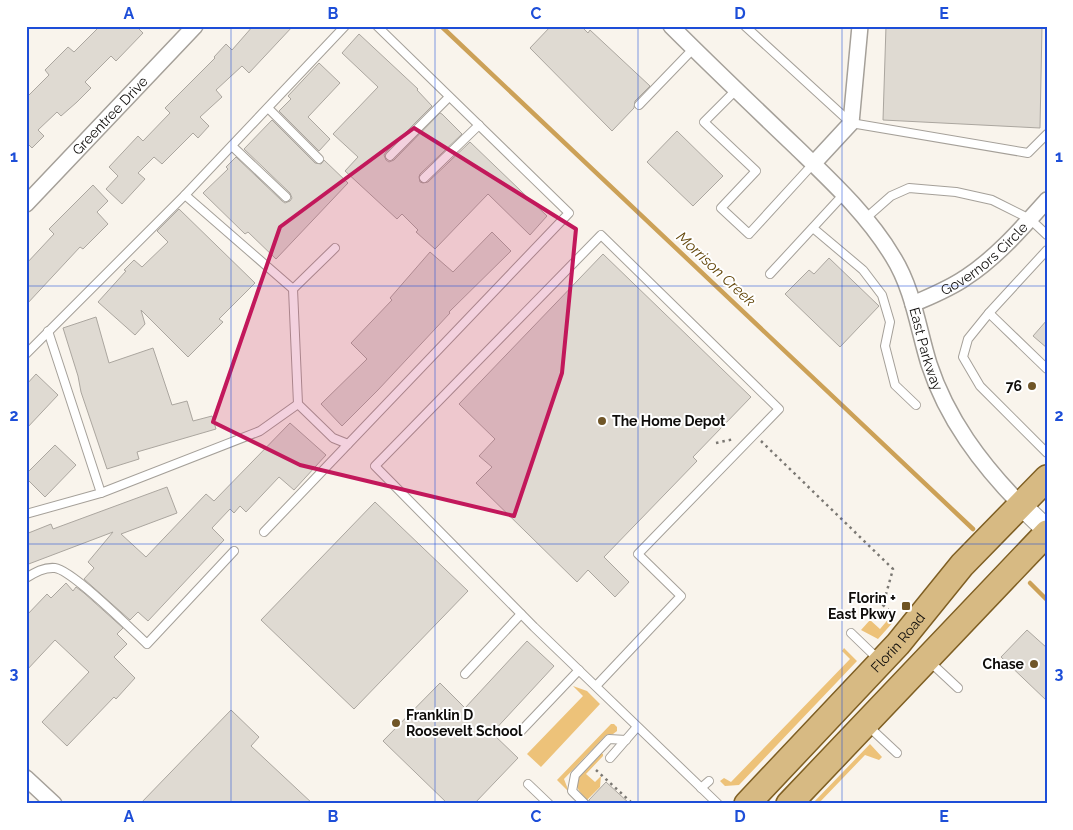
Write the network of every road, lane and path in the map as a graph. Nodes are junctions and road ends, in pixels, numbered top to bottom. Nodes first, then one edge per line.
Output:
1 (195, 26) edge
2 (345, 26) edge
3 (377, 26) edge
4 (671, 26) edge
5 (745, 26) edge
6 (860, 26) edge
7 (694, 48) junction
8 (736, 90) junction
9 (449, 97) junction
10 (639, 105) dead end
11 (268, 108) junction
12 (852, 123) junction
13 (479, 125) junction
14 (1047, 134) edge
15 (232, 146) junction
16 (390, 156) dead end
17 (319, 159) dead end
18 (813, 164) junction
19 (424, 178) dead end
20 (185, 195) junction
21 (843, 195) junction
22 (286, 197) dead end
23 (1047, 200) edge
24 (26, 204) edge
25 (866, 218) junction
26 (1030, 219) junction
27 (814, 228) junction
28 (1047, 235) edge
29 (335, 248) dead end
30 (1047, 250) edge
31 (770, 274) dead end
32 (293, 289) junction
33 (913, 304) junction
34 (989, 313) junction
35 (48, 331) junction
36 (26, 354) edge
37 (1047, 369) edge
38 (298, 404) junction
39 (916, 405) dead end
40 (750, 439) junction
41 (716, 443) dead end
42 (348, 444) junction
43 (1047, 453) edge
44 (1047, 478) edge
45 (101, 493) junction
46 (1021, 505) junction
47 (26, 514) edge
48 (264, 532) dead end
49 (1047, 532) edge
50 (234, 551) dead end
51 (26, 578) edge
52 (521, 614) junction
53 (900, 619) dead end
54 (851, 632) dead end
55 (928, 659) junction
56 (881, 662) junction
57 (579, 670) junction
58 (465, 674) dead end
59 (596, 686) junction
60 (958, 688) dead end
61 (866, 724) junction
62 (637, 727) junction
63 (520, 732) dead end
64 (626, 740) junction
65 (896, 753) dead end
66 (610, 758) dead end
67 (596, 770) dead end
68 (26, 778) edge
69 (709, 781) dead end
70 (528, 784) dead end
71 (701, 788) junction
72 (54, 804) edge
73 (549, 804) edge
74 (585, 804) edge
75 (633, 804) edge
76 (718, 804) edge
77 (747, 804) edge
78 (789, 804) edge

1 - 24 street, Greentree Drive
2 - 11 lane
3 - 9 lane
4 - 7 street, East Parkway
5 - 12 lane
6 - 12 street
7 - 8 street, East Parkway
7 - 10 lane
8 - 18 street, East Parkway
8 - 18 lane
9 - 13 lane
9 - 16 lane
11 - 15 lane
11 - 17 lane
12 - 14 lane
12 - 18 street
13 - 19 lane
13 - 42 lane
15 - 20 lane
15 - 22 lane
18 - 21 street, East Parkway
20 - 32 lane
20 - 35 lane
21 - 25 street, East Parkway
21 - 27 lane
23 - 26 street, Governors Circle
25 - 26 lane
25 - 33 street, East Parkway
26 - 28 lane
26 - 33 street, Governors Circle
27 - 31 lane
27 - 39 lane
29 - 32 lane
30 - 34 lane
32 - 38 lane
33 - 46 street, East Parkway
34 - 37 lane
34 - 43 lane
35 - 36 lane
35 - 45 lane
38 - 42 lane
38 - 45 lane
40 - 41 path
40 - 52 lane
40 - 53 path
40 - 59 lane
42 - 48 lane
44 - 46 main road, Florin Road
45 - 47 lane
46 - 49 street, East Parkway
46 - 56 main road, Florin Road
49 - 55 main road
50 - 51 lane
52 - 57 lane
52 - 58 lane
54 - 56 lane
55 - 60 lane
55 - 61 main road
56 - 77 main road, Florin Road
57 - 59 lane
57 - 63 lane
59 - 62 lane
61 - 65 lane
61 - 78 main road
62 - 64 lane
62 - 71 lane
64 - 66 lane
64 - 74 lane
67 - 75 path
68 - 72 street
69 - 71 lane
70 - 73 lane
71 - 76 lane

